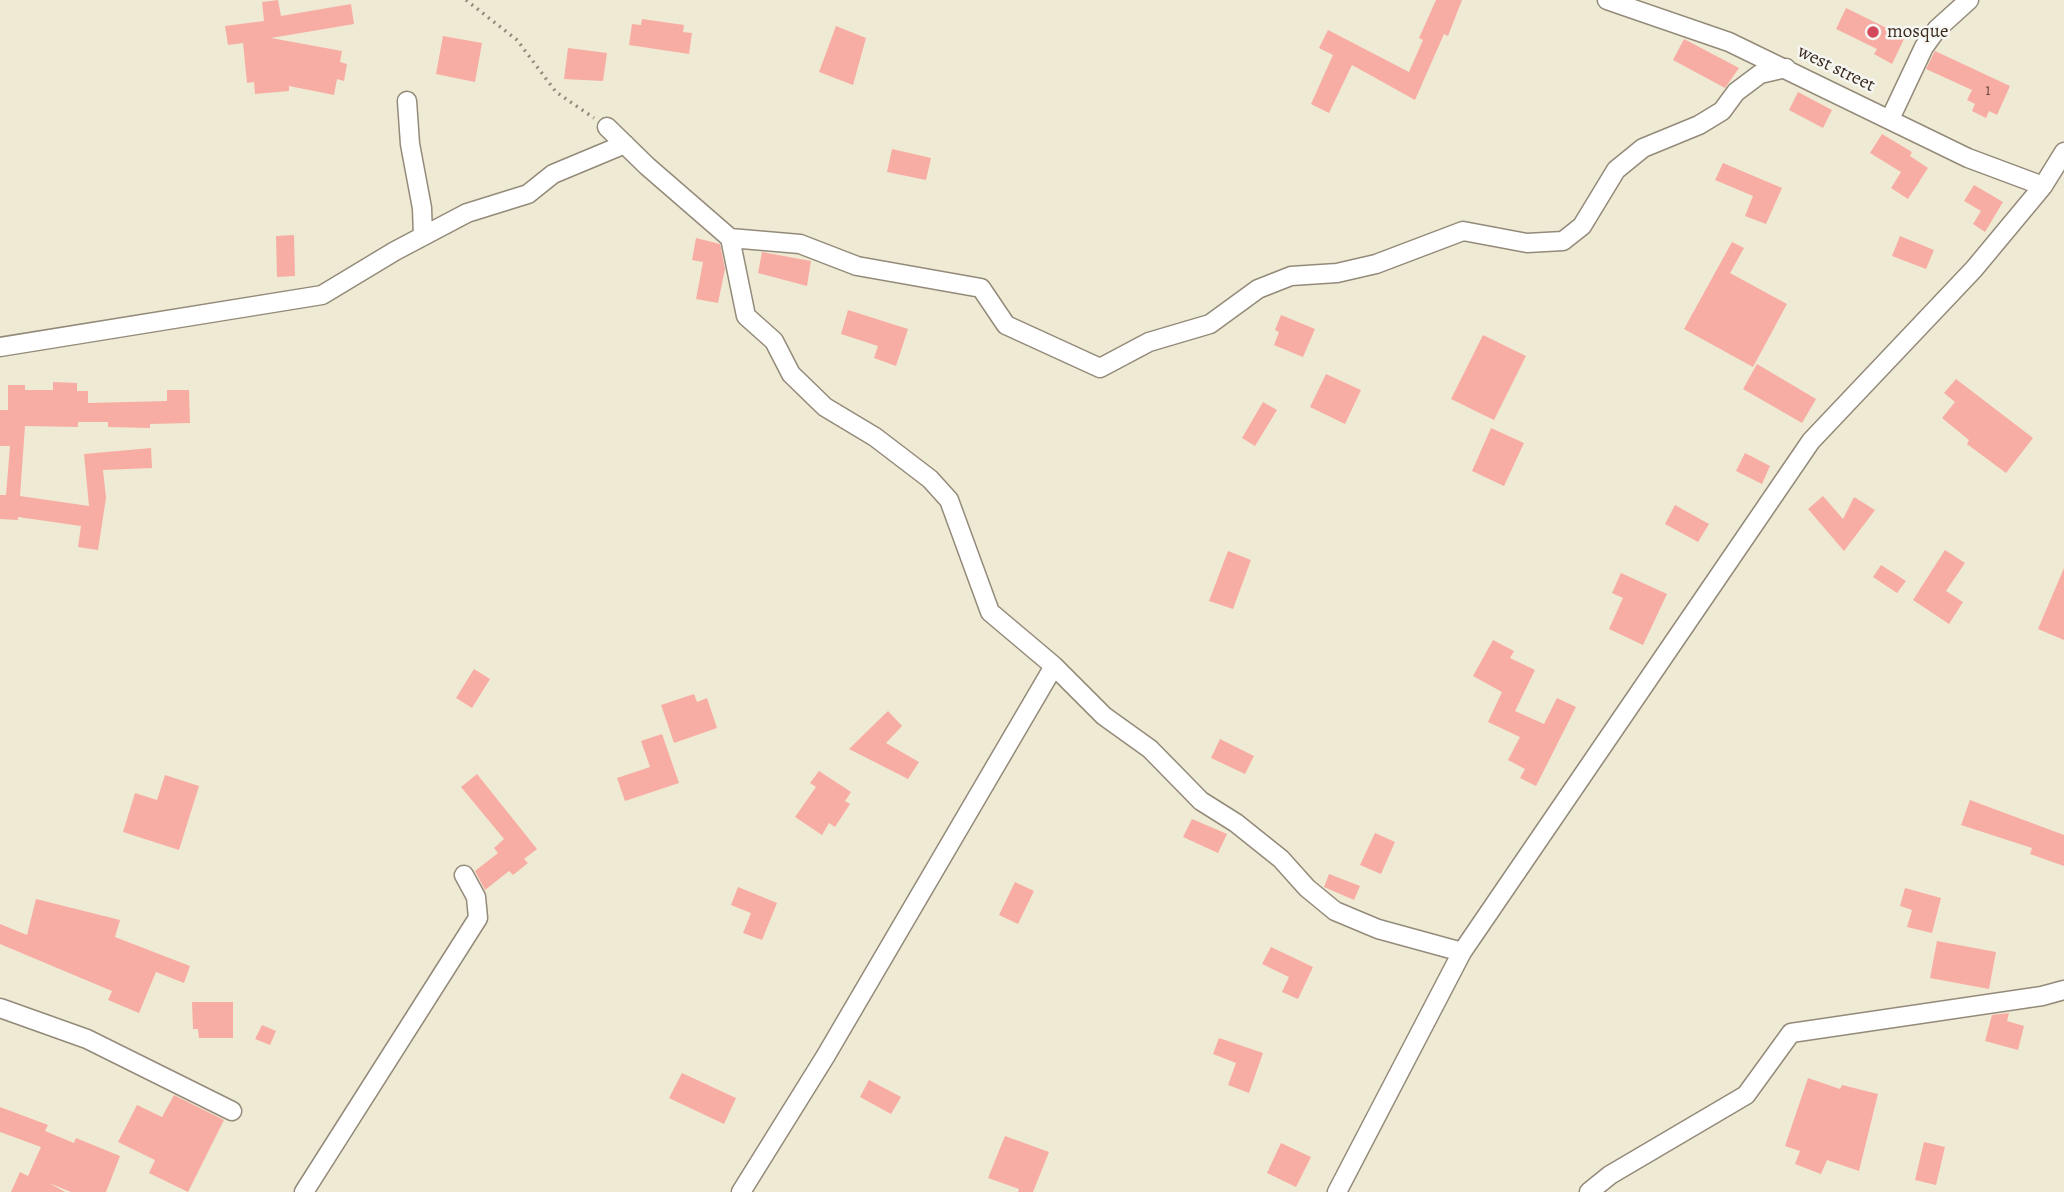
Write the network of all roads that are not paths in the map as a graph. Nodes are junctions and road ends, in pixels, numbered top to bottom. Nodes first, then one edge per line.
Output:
1 (1607, 0) edge
2 (1969, 0) edge
3 (1786, 68) junction
4 (408, 100) dead end
5 (1890, 119) junction
6 (607, 127) road end
7 (625, 145) junction
8 (2064, 152) edge
9 (2043, 186) junction
10 (423, 236) junction
11 (730, 238) junction
12 (0, 347) edge
13 (1054, 666) junction
14 (464, 875) dead end
15 (1462, 953) junction
16 (2064, 990) edge
17 (0, 1008) edge
18 (232, 1111) dead end
19 (304, 1192) edge
20 (741, 1192) edge
21 (1336, 1192) edge
22 (1589, 1192) edge

1 - 3 street, west street
2 - 5 street
3 - 5 street, west street
3 - 11 street
4 - 10 street
5 - 9 street, west street
6 - 7 street
7 - 10 street
7 - 11 street
8 - 9 street
9 - 15 street
10 - 12 street
11 - 13 street
13 - 15 street
13 - 20 street
14 - 19 street
15 - 21 street
16 - 22 street
17 - 18 street

